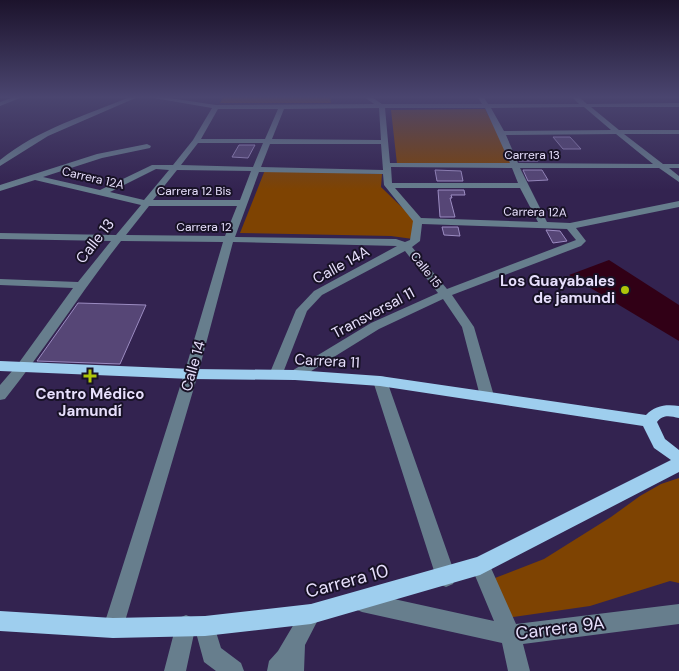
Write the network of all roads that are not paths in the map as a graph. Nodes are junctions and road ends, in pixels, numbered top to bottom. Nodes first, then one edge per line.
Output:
1 (65, 127) edge
2 (204, 127) edge
3 (274, 127) edge
4 (383, 127) edge
5 (497, 127) edge
6 (611, 127) edge
7 (679, 132) edge
8 (500, 133) junction
9 (618, 133) junction
10 (269, 140) junction
11 (196, 141) junction
12 (384, 142) junction
13 (147, 146) dead end
14 (4, 154) edge
15 (0, 164) edge
16 (663, 166) junction
17 (679, 166) edge
18 (174, 167) junction
19 (516, 167) junction
20 (256, 169) junction
21 (386, 169) junction
22 (34, 177) junction
23 (679, 180) edge
24 (388, 185) junction
25 (522, 186) junction
26 (0, 188) edge
27 (101, 193) junction
28 (145, 203) junction
29 (244, 203) junction
30 (679, 204) edge
31 (418, 222) junction
32 (544, 225) junction
33 (570, 226) junction
34 (0, 236) edge
35 (118, 239) junction
36 (229, 239) junction
37 (407, 247) junction
38 (0, 282) edge
39 (81, 285) junction
40 (445, 294) junction
41 (0, 366) edge
42 (23, 367) junction
43 (191, 374) junction
44 (276, 375) junction
45 (295, 375) junction
46 (380, 381) junction
47 (0, 395) edge
48 (487, 396) junction
49 (679, 412) edge
50 (650, 421) junction
51 (679, 457) edge
52 (679, 464) edge
53 (480, 566) junction
54 (446, 577) junction
55 (355, 600) junction
56 (310, 614) junction
57 (679, 614) edge
58 (0, 621) edge
59 (196, 625) junction
60 (113, 628) junction
61 (510, 635) junction
62 (176, 670) edge
63 (228, 670) edge
64 (285, 670) edge
65 (519, 671) edge

1 - 14 street
2 - 11 street, Calle 13
3 - 10 street, Calle 14
4 - 12 street
5 - 8 street
6 - 9 street
7 - 9 street
8 - 9 street
8 - 19 street
9 - 16 street
10 - 11 street
10 - 12 street
10 - 20 street, Calle 14
11 - 18 street, Calle 13
12 - 21 street
13 - 22 street
14 - 15 street
16 - 17 street, Carrera 13
16 - 19 street, Carrera 13
16 - 23 street
18 - 20 street, Carrera 13
18 - 27 street, Carrera 13
18 - 28 street, Calle 13
19 - 21 street, Carrera 13
19 - 25 street
20 - 21 street, Carrera 13
20 - 29 street, Calle 14
21 - 24 street
22 - 26 street
22 - 27 street, Carrera 12A
24 - 25 street, Carrera 12A
24 - 31 street
25 - 32 street
27 - 28 street, Carrera 12A
28 - 29 street, Carrera 12 Bis
28 - 35 street, Calle 13
29 - 36 street, Calle 14
30 - 33 street, Carrera 12A
31 - 32 street, Carrera 12A
31 - 37 street, Calle 15
32 - 33 street, Carrera 12A
33 - 40 street, Transversal 11
34 - 35 street, Carrera 12
35 - 36 street, Carrera 12
35 - 39 street, Calle 13
36 - 37 street, Carrera 12
36 - 43 street, Calle 14
37 - 40 street, Calle 15
37 - 44 street, Calle 14A
38 - 39 street
39 - 42 street, Calle 13
40 - 45 street, Transversal 11
40 - 48 street, Calle 15
41 - 42 main road, Carrera 11
42 - 43 main road, Carrera 11
42 - 47 street, Calle 13
43 - 44 main road, Carrera 11
43 - 60 street, Calle 14
44 - 45 main road, Carrera 11
45 - 46 main road, Carrera 11
46 - 48 main road, Carrera 11
46 - 54 street
48 - 50 main road, Carrera 11
49 - 50 main road
50 - 51 main road
52 - 53 main road, Carrera 10
53 - 54 main road, Carrera 10
53 - 61 street
54 - 55 main road, Carrera 10
55 - 56 main road, Carrera 10
55 - 61 street, Carrera 9A
56 - 59 main road, Carrera 10
56 - 64 street
57 - 61 street, Carrera 9A
58 - 60 main road, Carrera 10
59 - 60 main road, Carrera 10
59 - 62 street
59 - 63 street
61 - 65 street

